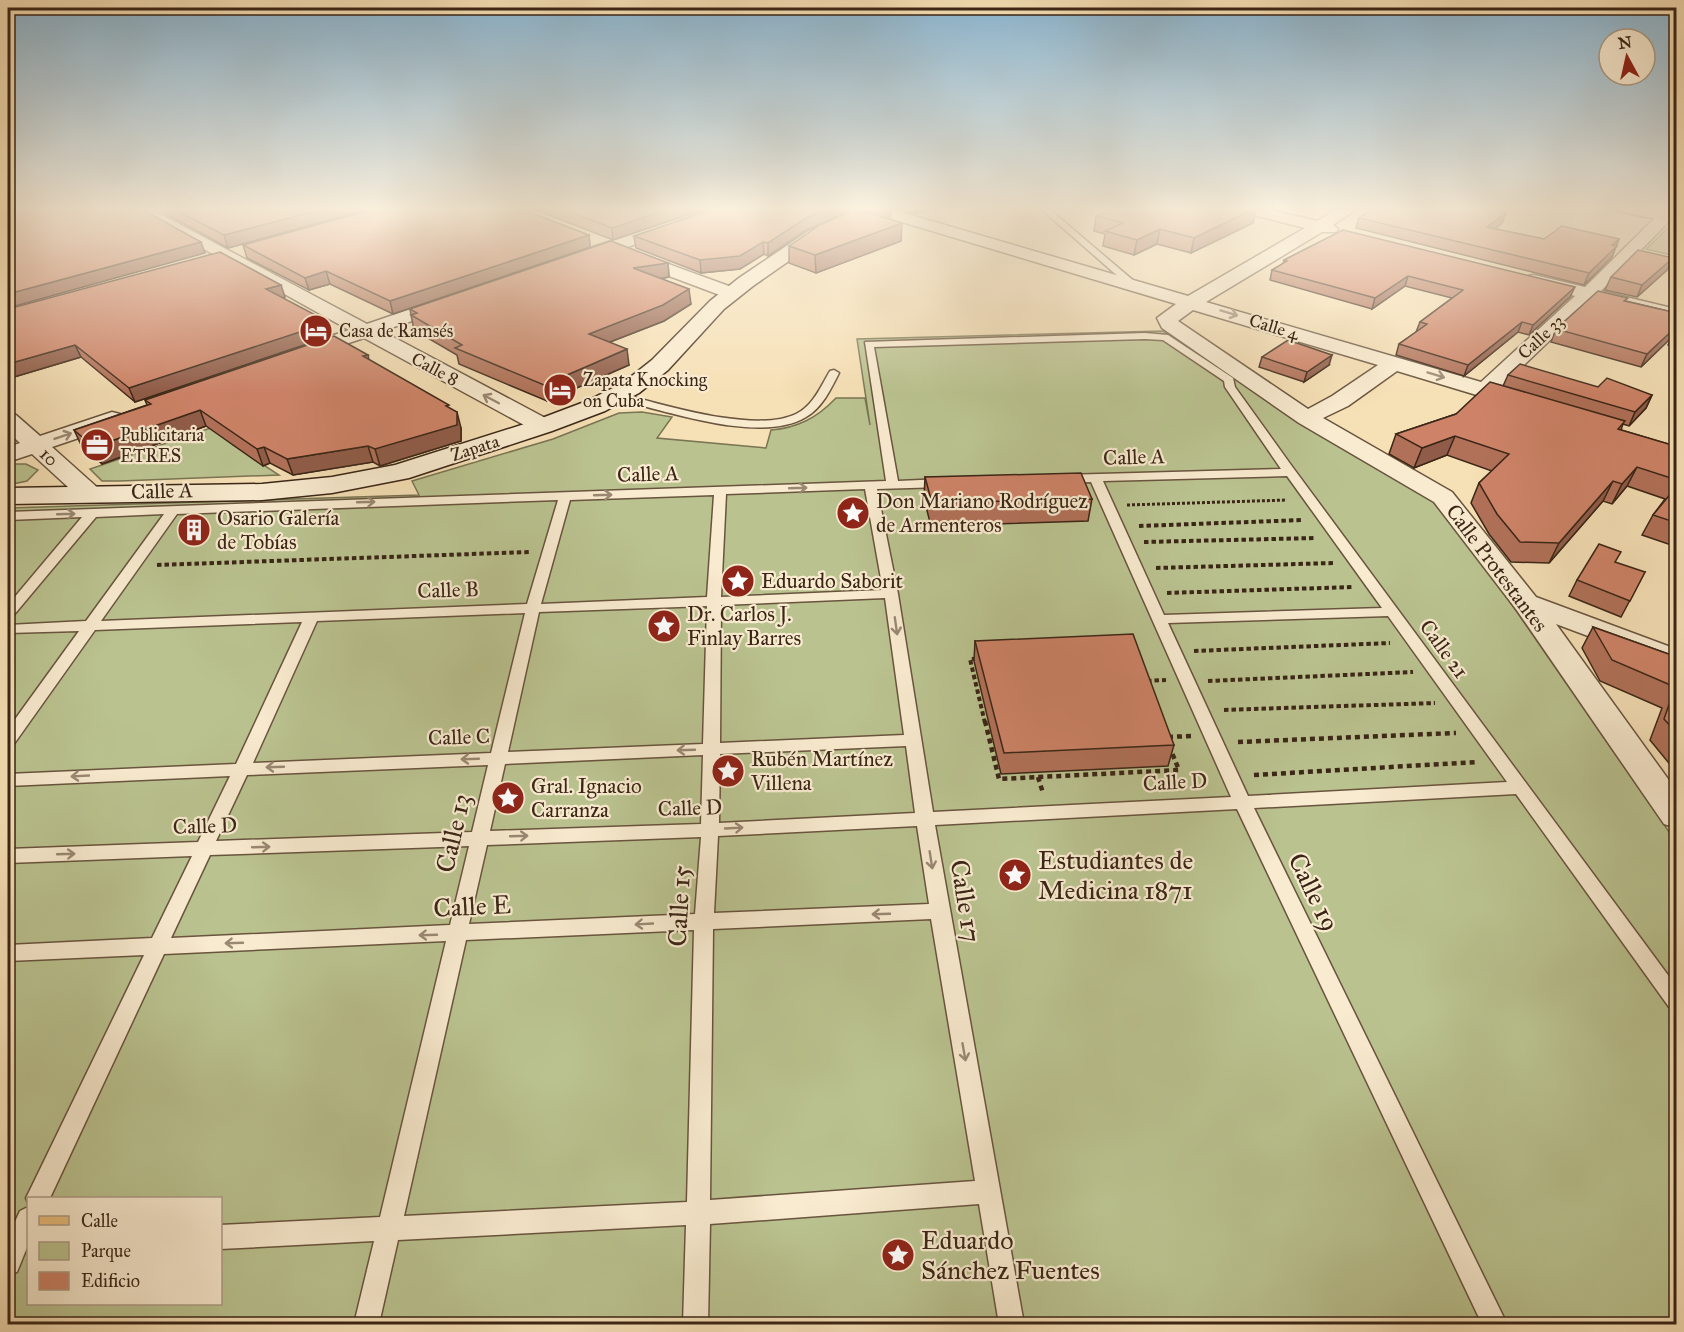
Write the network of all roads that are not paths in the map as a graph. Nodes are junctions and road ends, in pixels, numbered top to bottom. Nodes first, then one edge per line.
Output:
1 (252, 270) edge
2 (669, 270) edge
3 (763, 270) edge
4 (1085, 270) edge
5 (1116, 270) edge
6 (1246, 270) edge
7 (1613, 270) edge
8 (1522, 276) edge
9 (1132, 284) junction
10 (731, 293) junction
11 (1589, 293) junction
12 (464, 297) edge
13 (1192, 302) junction
14 (1677, 315) edge
15 (363, 331) junction
16 (1167, 331) junction
17 (285, 359) edge
18 (1394, 363) junction
19 (834, 373) dead end
20 (1480, 394) junction
21 (618, 396) junction
22 (1541, 407) edge
23 (127, 414) edge
24 (1306, 418) junction
25 (8, 420) edge
26 (543, 426) junction
27 (37, 445) junction
28 (8, 456) edge
29 (1290, 472) junction
30 (1095, 478) junction
31 (1048, 480) edge
32 (952, 483) edge
33 (893, 485) junction
34 (870, 486) junction
35 (720, 491) junction
36 (8, 496) edge
37 (564, 496) junction
38 (91, 504) junction
39 (174, 509) junction
40 (8, 516) edge
41 (891, 594) junction
42 (714, 602) junction
43 (1526, 603) junction
44 (533, 608) junction
45 (1391, 612) junction
46 (8, 613) edge
47 (312, 616) junction
48 (1160, 619) junction
49 (92, 625) junction
50 (8, 628) edge
51 (1677, 659) edge
52 (8, 740) edge
53 (912, 740) junction
54 (712, 748) junction
55 (498, 758) junction
56 (244, 768) junction
57 (8, 780) edge
58 (1518, 788) junction
59 (1242, 802) junction
60 (1677, 815) edge
61 (925, 818) junction
62 (710, 830) junction
63 (479, 838) junction
64 (204, 849) junction
65 (8, 856) edge
66 (939, 911) junction
67 (704, 921) junction
68 (456, 934) junction
69 (155, 947) junction
70 (8, 953) edge
71 (1677, 1001) edge
72 (989, 1192) junction
73 (38, 1197) edge
74 (699, 1213) junction
75 (27, 1222) edge
76 (389, 1228) junction
77 (222, 1237) edge
78 (15, 1252) edge
79 (367, 1324) edge
80 (696, 1324) edge
81 (1012, 1324) edge
82 (1495, 1324) edge

1 - 15 street, Calle 8
2 - 10 street
3 - 10 main road, Zapata
4 - 9 street, Calle 4
5 - 9 lane
6 - 13 street
7 - 11 street, Calle 33
8 - 11 street
9 - 13 street, Calle 4
10 - 21 main road, Zapata
11 - 14 street
11 - 20 street, Calle 33
12 - 15 street
13 - 16 street
13 -> 18 street, Calle 4
15 - 17 street
26 -> 15 street, Calle 8
16 - 24 street, Calle Protestantes
16 - 29 lane, Calle 21
16 - 33 lane
18 -> 20 street, Calle 4
18 - 24 street
19 - 21 lane
20 - 22 street, Calle 4
21 - 26 main road, Zapata
27 -> 23 street
24 - 43 street, Calle Protestantes
25 - 27 street, 10
26 - 38 main road, Zapata
27 - 28 street
27 - 38 street, 10
29 - 30 lane, Calle A
29 - 45 lane, Calle 21
30 - 31 lane, Calle A
30 - 48 lane, Calle 19
32 - 33 lane, Calle A
33 - 34 lane, Calle A
35 -> 34 lane, Calle A
34 - 41 lane, Calle 17
37 -> 35 lane, Calle A
35 - 42 lane, Calle 15
36 - 38 main road, Zapata
39 -> 37 lane, Calle A
37 - 44 lane, Calle 13
38 - 39 lane, Calle A
40 -> 38 lane, Calle A
38 - 46 lane
39 - 49 lane
41 - 42 lane, Calle B
41 -> 53 lane, Calle 17
42 - 44 lane, Calle B
42 - 54 lane, Calle 15
43 - 51 street
43 - 60 street, Calle Protestantes
44 - 47 lane, Calle B
44 - 55 lane, Calle 13
45 - 48 lane
45 - 58 lane, Calle 21
47 - 49 lane, Calle B
47 - 56 lane
48 - 59 lane, Calle 19
49 - 50 lane, Calle B
49 - 52 lane
53 - 54 lane, Calle C
53 - 61 lane, Calle 17
54 -> 55 lane, Calle C
54 - 62 lane, Calle 15
55 -> 56 lane, Calle C
55 - 63 lane, Calle 13
56 -> 57 lane, Calle C
56 - 64 lane
58 - 59 lane, Calle D
58 - 71 lane, Calle 21
59 - 61 lane, Calle D
59 - 82 lane, Calle 19
62 -> 61 lane, Calle D
61 -> 66 lane, Calle 17
63 -> 62 lane, Calle D
62 - 67 lane, Calle 15
64 -> 63 lane, Calle D
63 - 68 lane, Calle 13
65 -> 64 lane, Calle D
64 - 69 lane
66 -> 67 lane, Calle E
66 -> 72 lane, Calle 17
67 -> 68 lane, Calle E
67 - 74 lane, Calle 15
68 -> 69 lane, Calle E
68 - 76 lane, Calle 13
69 - 70 lane, Calle E
69 - 73 lane
72 - 74 lane
72 - 81 lane, Calle 17
74 - 76 lane
74 - 80 lane, Calle 15
75 - 78 lane
76 - 77 lane
76 - 79 lane, Calle 13

